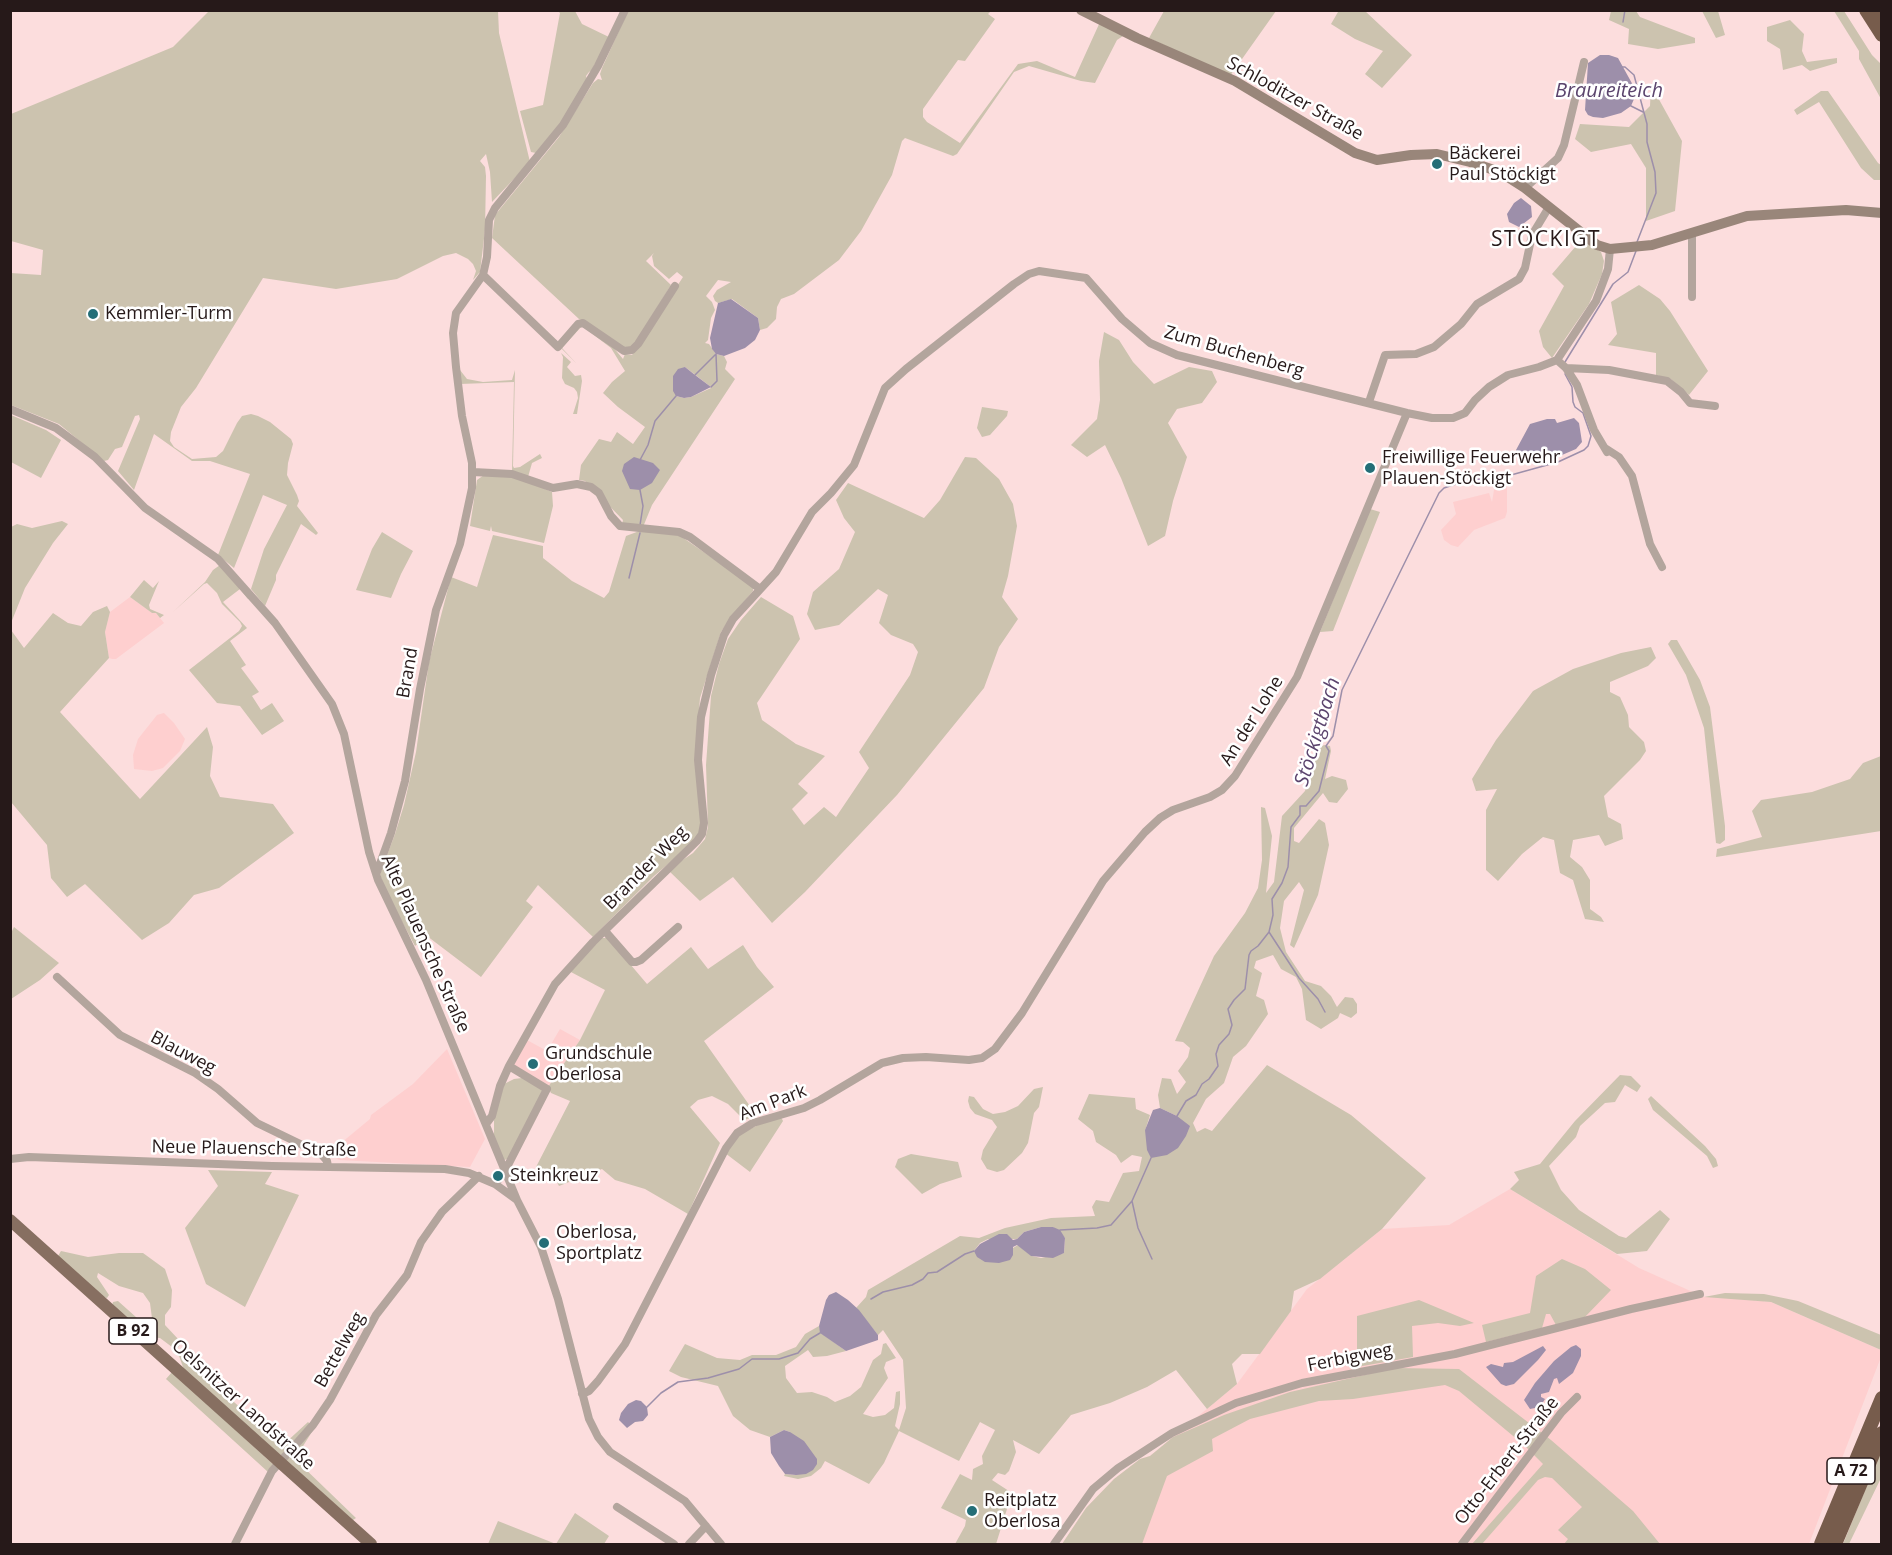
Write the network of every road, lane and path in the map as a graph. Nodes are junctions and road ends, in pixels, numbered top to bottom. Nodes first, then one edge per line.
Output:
1 (625, 10) edge
2 (1082, 10) edge
3 (1866, 10) edge
4 (1878, 10) edge
5 (1881, 17) edge
6 (1881, 35) edge
7 (1584, 62) dead end
8 (1525, 188) junction
9 (1548, 207) junction
10 (1881, 213) edge
11 (1692, 234) junction
12 (1610, 249) junction
13 (483, 275) junction
14 (675, 286) dead end
15 (1692, 297) dead end
16 (1557, 360) junction
17 (1566, 368) junction
18 (1368, 402) junction
19 (1715, 406) dead end
20 (10, 408) edge
21 (1407, 412) junction
22 (472, 472) junction
23 (1662, 567) dead end
24 (760, 589) junction
25 (378, 880) junction
26 (678, 927) dead end
27 (605, 931) junction
28 (57, 977) dead end
29 (1022, 1013) joint
30 (509, 1066) junction
31 (524, 1076) junction
32 (500, 1086) junction
33 (486, 1124) junction
34 (10, 1159) edge
35 (328, 1166) junction
36 (505, 1171) junction
37 (479, 1176) junction
38 (495, 1184) junction
39 (517, 1200) junction
40 (10, 1220) edge
41 (1700, 1294) dead end
42 (582, 1394) junction
43 (1577, 1397) dead end
44 (1881, 1398) edge
45 (1881, 1433) edge
46 (617, 1508) dead end
47 (706, 1526) junction
48 (235, 1545) edge
49 (371, 1545) edge
50 (674, 1545) edge
51 (689, 1545) edge
52 (721, 1545) edge
53 (1054, 1545) edge
54 (1462, 1545) edge
55 (1821, 1545) edge
56 (1835, 1545) edge

1 - 13 street, Brand
2 - 8 street, Schloditzer Straße
3 - 6 highway
4 - 5 highway
7 - 8 street
8 - 9 street, Schloditzer Straße
9 - 12 street, Schloditzer Straße
9 - 18 street
10 - 11 street
11 - 12 street
11 - 15 street
12 - 16 street
13 - 14 street
13 - 22 street, Brand
16 - 17 street
16 - 21 street, Zum Buchenberg
17 - 19 street
17 - 23 street
18 - 21 street, Zum Buchenberg
18 - 24 street, Zum Buchenberg
20 - 25 street, Alte Plauensche Straße
21 - 29 street, An der Lohe
22 - 24 street
22 - 25 street, Brand
24 - 27 street, Brander Weg
25 - 33 street, Alte Plauensche Straße
26 - 27 street, Brander Weg
27 - 30 street, Brander Weg
28 - 35 street, Blauweg
29 - 42 street, Am Park
30 - 31 street
30 - 32 street, Brander Weg
31 - 32 street
31 - 36 street
32 - 33 street, Brander Weg
33 - 36 street, Alte Plauensche Straße
34 - 35 street, Neue Plauensche Straße
35 - 37 street, Neue Plauensche Straße
36 - 38 street
36 - 39 street, Alte Plauensche Straße
37 - 38 street, Neue Plauensche Straße
37 - 48 street, Bettelweg
38 - 39 street, Neue Plauensche Straße
39 - 42 street, Neue Plauensche Straße
40 - 49 main road, Oelsnitzer Landstraße / B 92
41 - 53 street, Ferbigweg
42 - 47 street, Neue Plauensche Straße
43 - 54 street, Otto-Erbert-Straße
44 - 55 highway, A 72
45 - 56 highway, A 72
46 - 50 street
47 - 51 street
47 - 52 street, Neue Plauensche Straße

